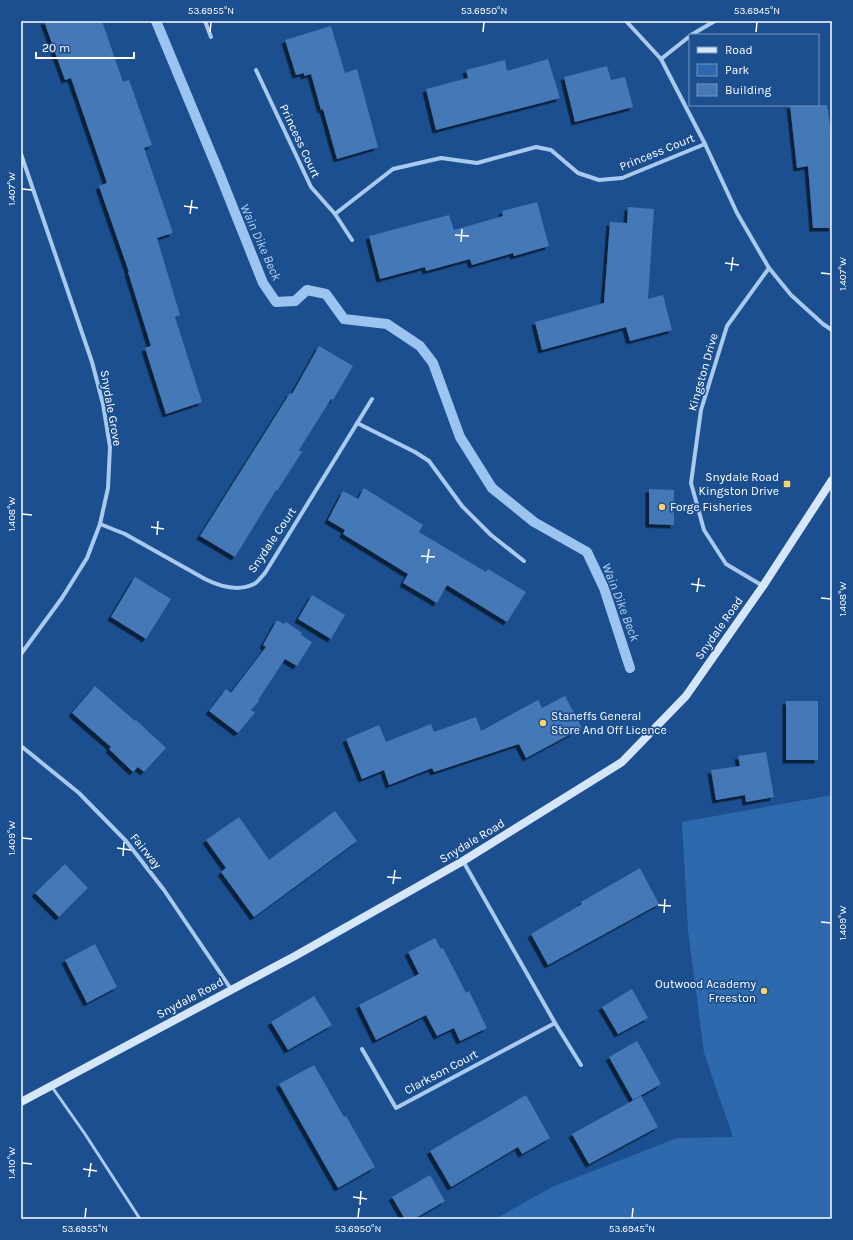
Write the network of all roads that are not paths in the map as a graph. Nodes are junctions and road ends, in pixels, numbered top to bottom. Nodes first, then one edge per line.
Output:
1 (205, 21) edge
2 (626, 21) edge
3 (715, 21) edge
4 (692, 34) edge
5 (689, 36) edge
6 (211, 37) dead end
7 (661, 60) junction
8 (256, 70) dead end
9 (705, 144) junction
10 (21, 154) edge
11 (335, 214) junction
12 (352, 240) dead end
13 (769, 268) junction
14 (832, 330) edge
15 (372, 399) dead end
16 (357, 423) junction
17 (832, 480) edge
18 (100, 524) junction
19 (524, 561) dead end
20 (762, 586) junction
21 (21, 654) edge
22 (21, 746) edge
23 (463, 862) junction
24 (232, 989) junction
25 (555, 1023) junction
26 (362, 1049) dead end
27 (580, 1065) dead end
28 (51, 1086) junction
29 (21, 1102) edge
30 (140, 1219) edge

1 - 6 street
2 - 7 street
3 - 4 street
5 - 7 street
7 - 9 street
8 - 11 street, Princess Court
9 - 11 street, Princess Court
9 - 13 street
10 - 18 street, Snydale Grove
11 - 12 street, Princess Court
13 - 14 street
13 - 20 street, Kingston Drive
15 - 16 street, Snydale Court
16 - 18 street, Snydale Court
16 - 19 street
17 - 20 street, Snydale Road
18 - 21 street, Snydale Grove
20 - 23 street, Snydale Road
22 - 24 street, Fairway
23 - 24 street, Snydale Road
23 - 25 street
24 - 28 street, Snydale Road
25 - 26 street, Clarkson Court
25 - 27 street
28 - 29 street, Snydale Road
28 - 30 lane

